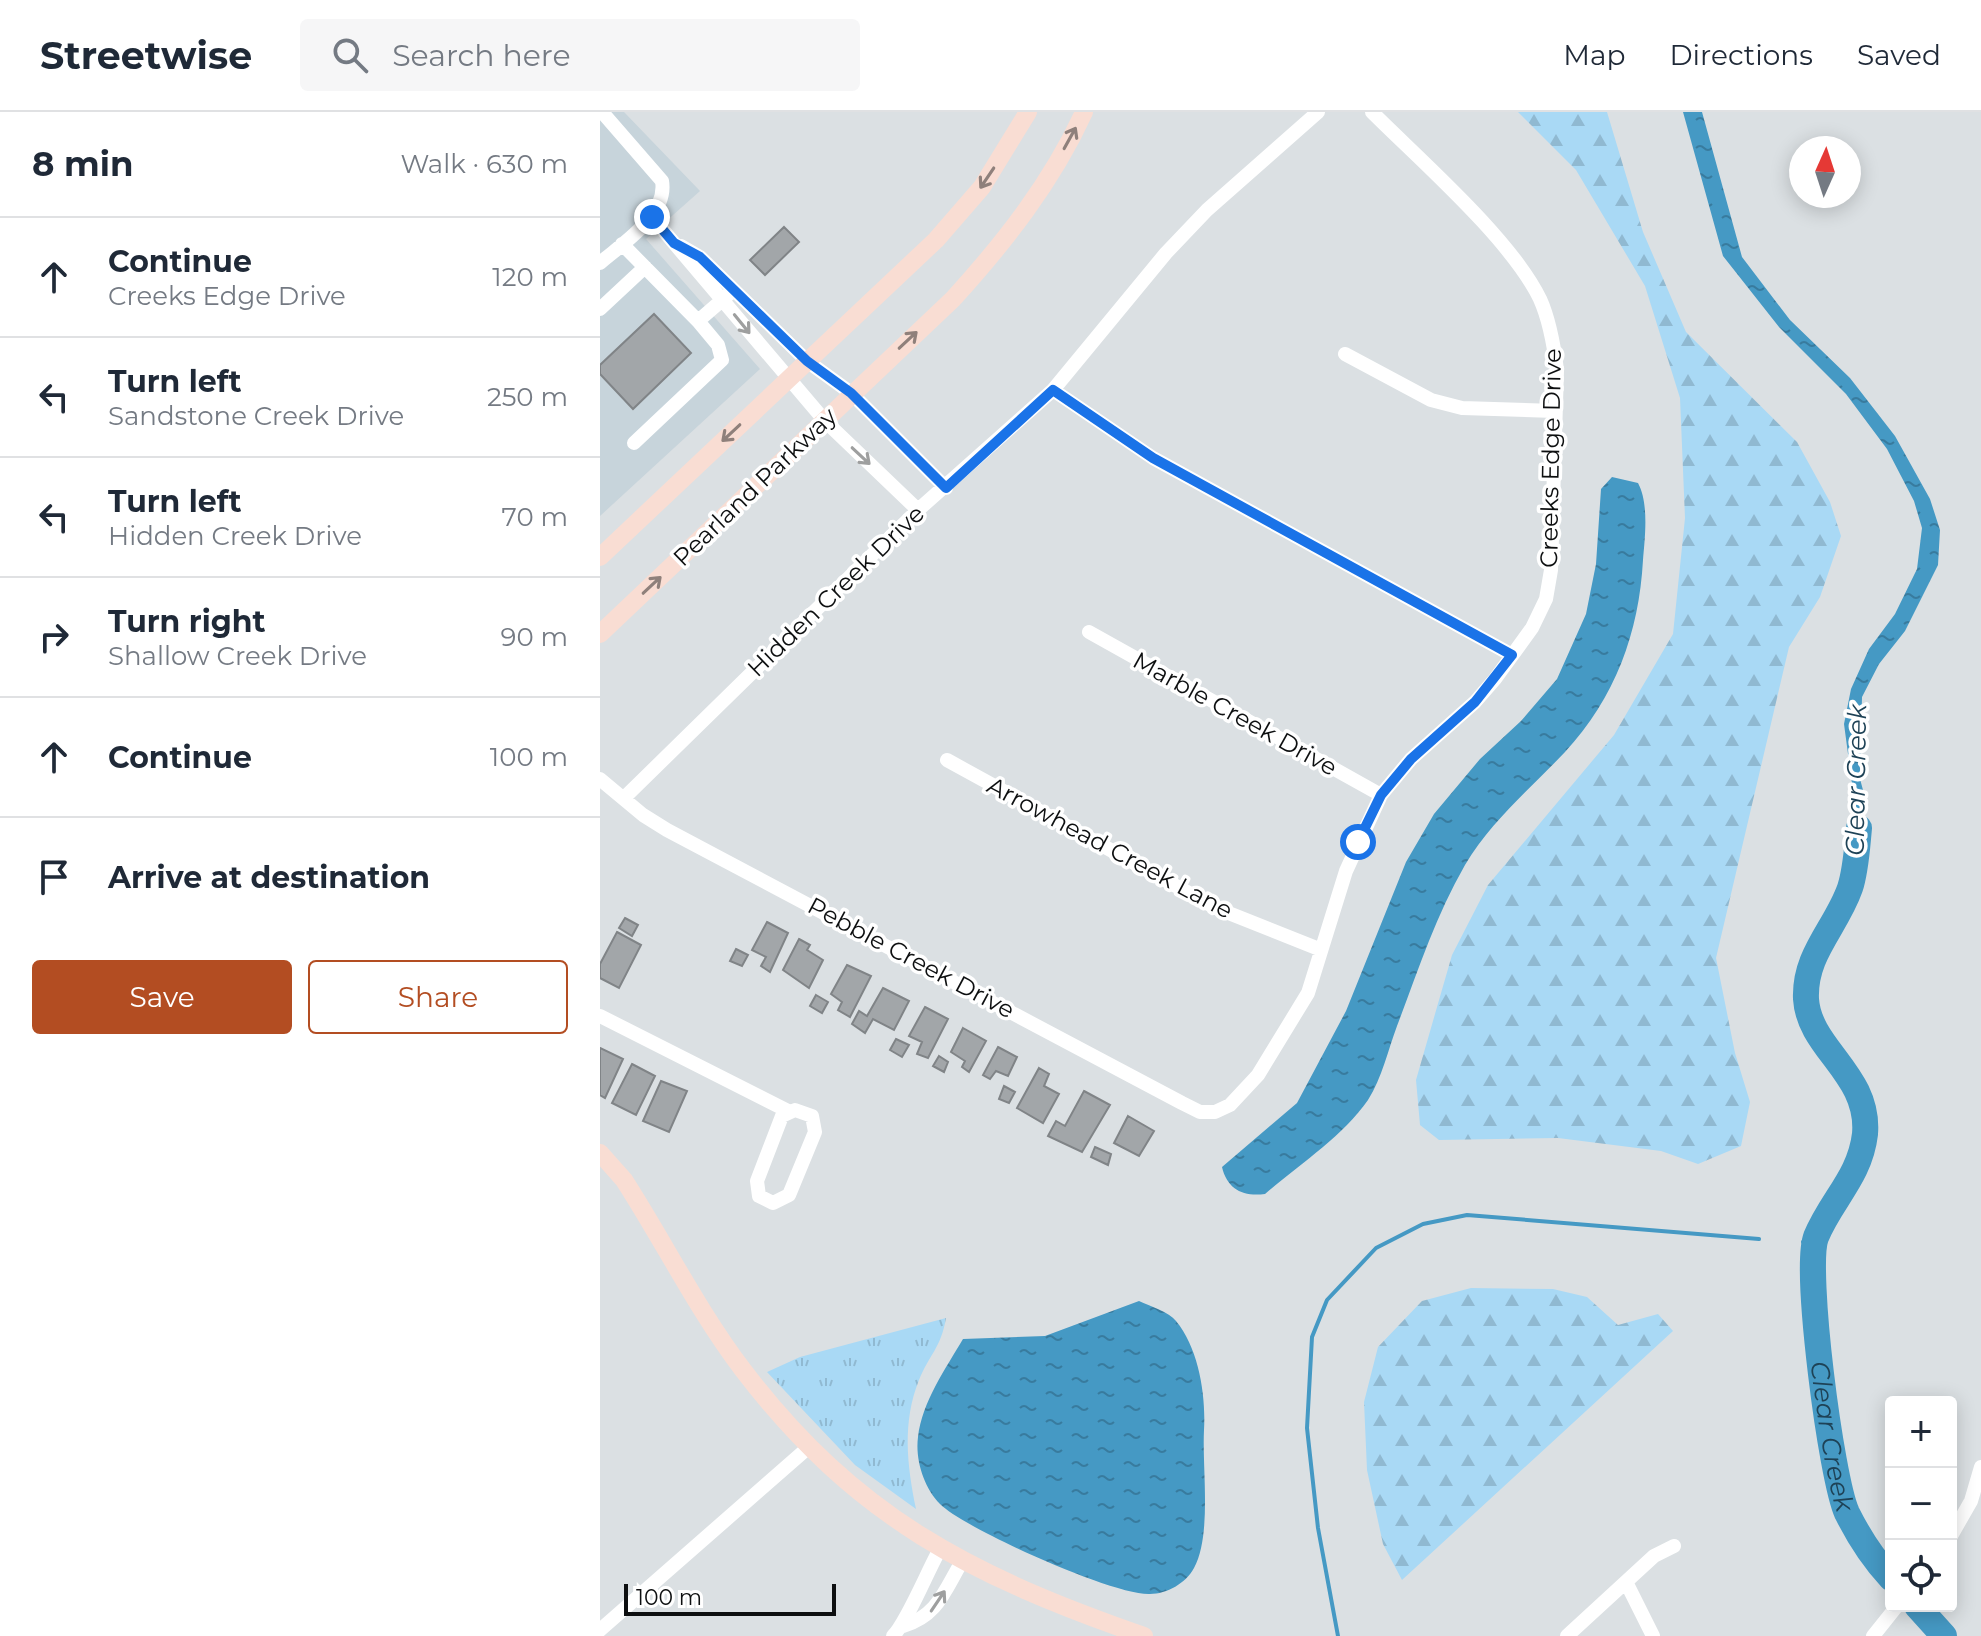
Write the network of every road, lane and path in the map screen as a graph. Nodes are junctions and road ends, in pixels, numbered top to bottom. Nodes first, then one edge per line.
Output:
1 (602, 112) edge
2 (1028, 112) edge
3 (1084, 112) edge
4 (1318, 112) edge
5 (1372, 112) edge
6 (652, 217) junction
7 (674, 243) junction
8 (622, 244) junction
9 (600, 263) edge
10 (645, 267) junction
11 (734, 290) junction
12 (722, 300) junction
13 (600, 309) edge
14 (698, 321) junction
15 (1345, 354) dead end
16 (807, 361) junction
17 (787, 379) junction
18 (1053, 390) junction
19 (851, 393) junction
20 (1555, 411) junction
21 (825, 421) junction
22 (634, 443) dead end
23 (946, 488) junction
24 (918, 510) junction
25 (600, 557) edge
26 (1089, 632) dead end
27 (600, 634) edge
28 (1512, 655) junction
29 (947, 760) dead end
30 (600, 779) edge
31 (1381, 795) junction
32 (624, 798) junction
33 (1319, 949) junction
34 (600, 1016) edge
35 (1230, 1105) joint
36 (788, 1111) junction
37 (600, 1153) edge
38 (810, 1446) junction
39 (1981, 1467) edge
40 (1976, 1504) edge
41 (1957, 1528) edge
42 (1674, 1546) dead end
43 (940, 1549) junction
44 (961, 1563) junction
45 (1626, 1582) junction
46 (1892, 1612) edge
47 (600, 1630) edge
48 (898, 1631) edge
49 (1144, 1636) edge
50 (1567, 1636) edge
51 (1653, 1636) edge
52 (1873, 1636) edge

1 - 6 street
2 -> 16 main road
19 -> 3 main road, Pearland Parkway
4 - 18 street, Hidden Creek Drive
5 - 20 street, Creeks Edge Drive
6 - 7 street
6 - 8 street
7 - 11 street
7 - 12 street
8 - 9 street
8 - 10 street
10 - 13 street
10 - 14 street
11 - 12 street
11 - 16 street
12 - 14 street
12 -> 17 street
14 - 22 street
15 - 20 street
16 - 17 main road
16 - 19 street
17 - 21 street
17 -> 25 main road
18 - 23 street, Hidden Creek Drive
18 - 28 street
19 - 21 main road, Pearland Parkway
19 - 23 street
20 - 28 street, Creeks Edge Drive
21 -> 24 street
27 -> 21 main road, Pearland Parkway
23 - 24 street, Hidden Creek Drive
24 - 32 street, Hidden Creek Drive
26 - 31 street, Marble Creek Drive
28 - 31 street, Creeks Edge Drive
29 - 33 street, Arrowhead Creek Lane
30 - 32 street, Pebble Creek Drive
31 - 33 street, Creeks Edge Drive
32 - 35 street, Pebble Creek Drive
33 - 35 street, Creeks Edge Drive
34 - 36 street
36 - 36 street
37 - 38 main road
38 - 43 main road
38 - 47 street
39 - 40 street
40 - 41 street
42 - 45 street
43 - 44 main road
43 - 48 street
48 -> 44 street
44 - 49 main road
45 - 50 street
45 - 51 street
46 - 52 street

